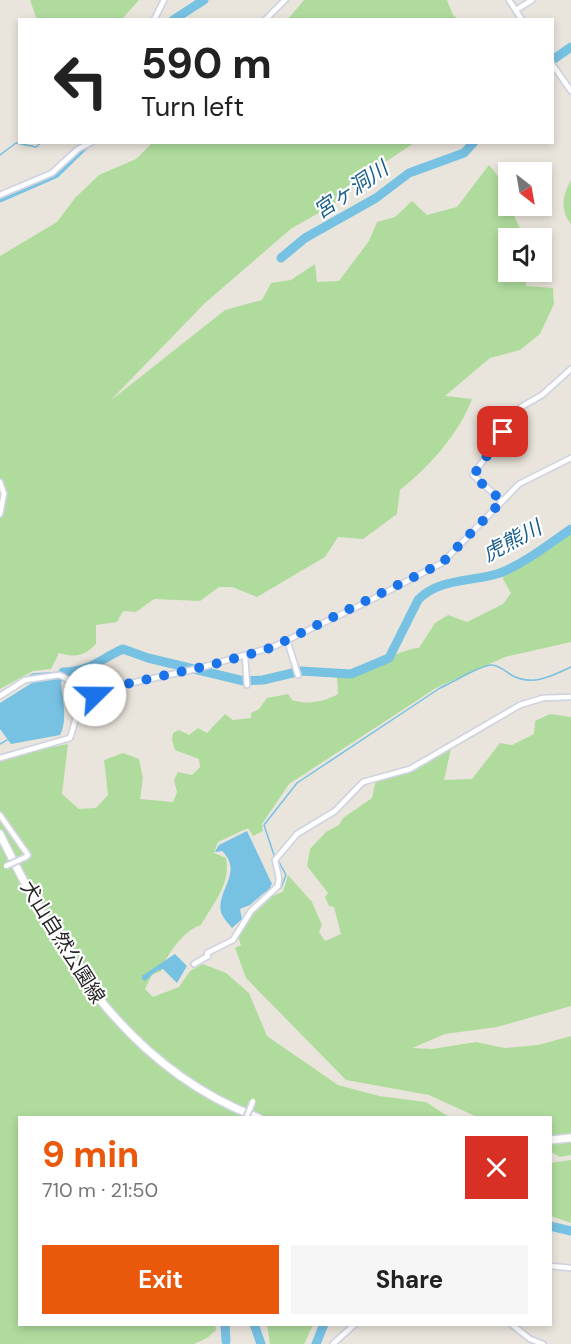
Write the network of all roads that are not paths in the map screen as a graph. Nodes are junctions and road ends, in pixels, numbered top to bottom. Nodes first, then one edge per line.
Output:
1 (164, 0) edge
2 (285, 0) edge
3 (509, 0) edge
4 (532, 0) edge
5 (516, 10) junction
6 (155, 18) edge
7 (268, 18) edge
8 (521, 18) edge
9 (554, 67) edge
10 (571, 92) edge
11 (90, 144) edge
12 (0, 195) edge
13 (571, 369) edge
14 (571, 458) edge
15 (0, 482) edge
16 (502, 501) junction
17 (0, 514) edge
18 (287, 640) junction
19 (245, 656) junction
20 (298, 675) dead end
21 (247, 685) dead end
22 (0, 696) edge
23 (571, 697) edge
24 (78, 703) junction
25 (0, 758) edge
26 (0, 815) edge
27 (0, 834) edge
28 (6, 866) dead end
29 (194, 964) dead end
30 (253, 1101) dead end
31 (247, 1116) edge
32 (255, 1116) edge
33 (571, 1138) edge
34 (552, 1140) edge
35 (552, 1266) edge
36 (571, 1268) edge
37 (353, 1326) edge
38 (514, 1326) edge
39 (333, 1344) edge
40 (543, 1344) edge

1 - 6 street
2 - 7 street
3 - 5 street
4 - 5 street
5 - 8 street
9 - 10 street
11 - 12 street
13 - 16 street
14 - 16 street
15 - 17 street
16 - 18 street
18 - 19 street
18 - 20 street
19 - 21 street
19 - 24 street
22 - 24 street
23 - 29 street
24 - 25 street
26 - 28 street, bridge
27 - 32 main road, 犬山自然公園線
30 - 31 street, bridge
33 - 34 main road
35 - 36 street
37 - 39 street
38 - 40 street

